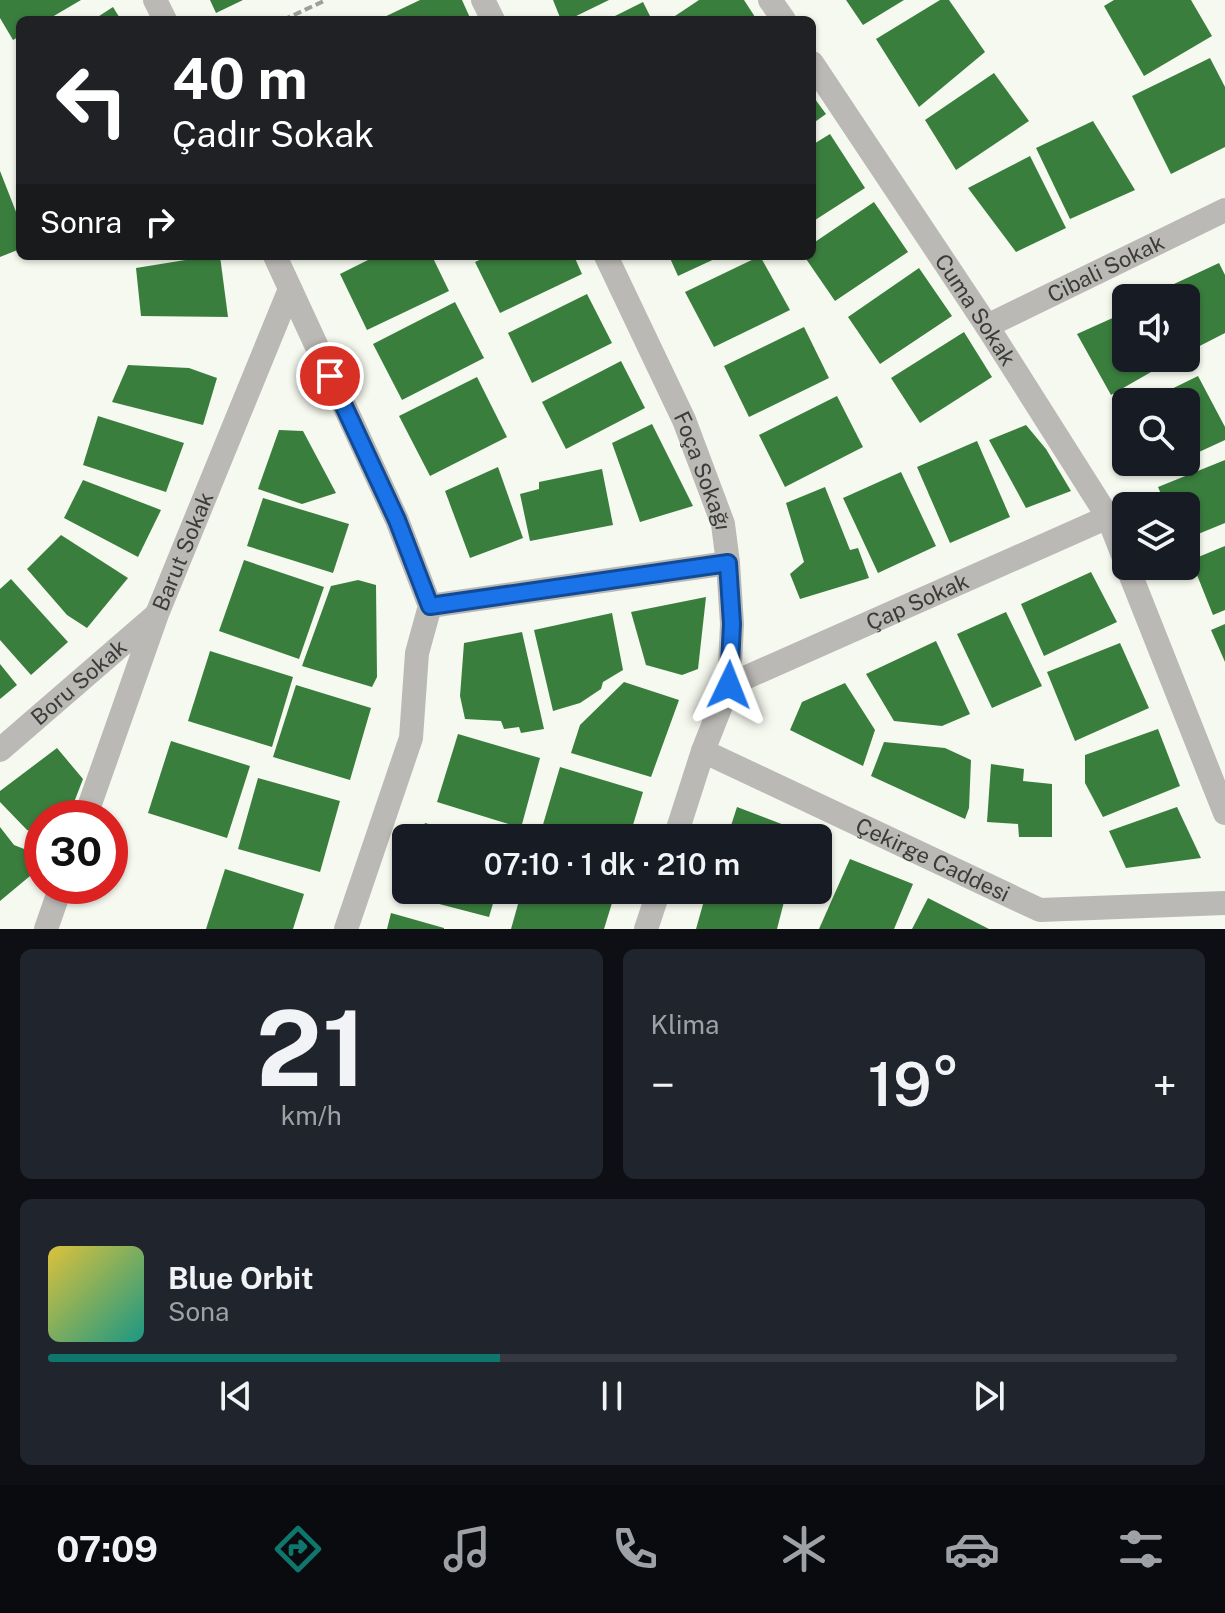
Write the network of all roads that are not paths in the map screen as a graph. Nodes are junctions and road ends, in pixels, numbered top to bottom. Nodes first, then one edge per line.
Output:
1 (816, 69) edge
2 (1225, 210) edge
3 (277, 260) edge
4 (608, 260) edge
5 (290, 289) junction
6 (987, 326) junction
7 (1108, 517) junction
8 (1112, 528) edge
9 (728, 563) junction
10 (1132, 580) edge
11 (430, 606) junction
12 (157, 614) junction
13 (729, 685) junction
14 (0, 750) edge
15 (703, 751) junction
16 (91, 800) edge
17 (1225, 813) edge
18 (680, 824) edge
19 (1225, 903) edge
20 (55, 904) edge
21 (654, 904) edge
22 (1036, 919) edge
23 (46, 929) edge
24 (346, 929) edge
25 (646, 929) edge

1 - 6 street, Cuma Sokak
2 - 6 street, Cibali Sokak
3 - 5 street
4 - 9 street, Foça Sokağı
5 - 11 street
5 - 12 street, Barut Sokak
6 - 7 street, Cuma Sokak
7 - 8 street, Cuma Sokak
7 - 13 street, Çap Sokak
9 - 11 street
9 - 13 street, Foça Sokağı
10 - 17 street, Cuma Sokak
11 - 24 street
12 - 14 street, Boru Sokak
12 - 16 street, Barut Sokak
13 - 15 street, Foça Sokağı
15 - 18 street, Foça Sokağı
15 - 22 street, Çekirge Caddesi
19 - 22 street, Çekirge Caddesi
20 - 23 street
21 - 25 street

